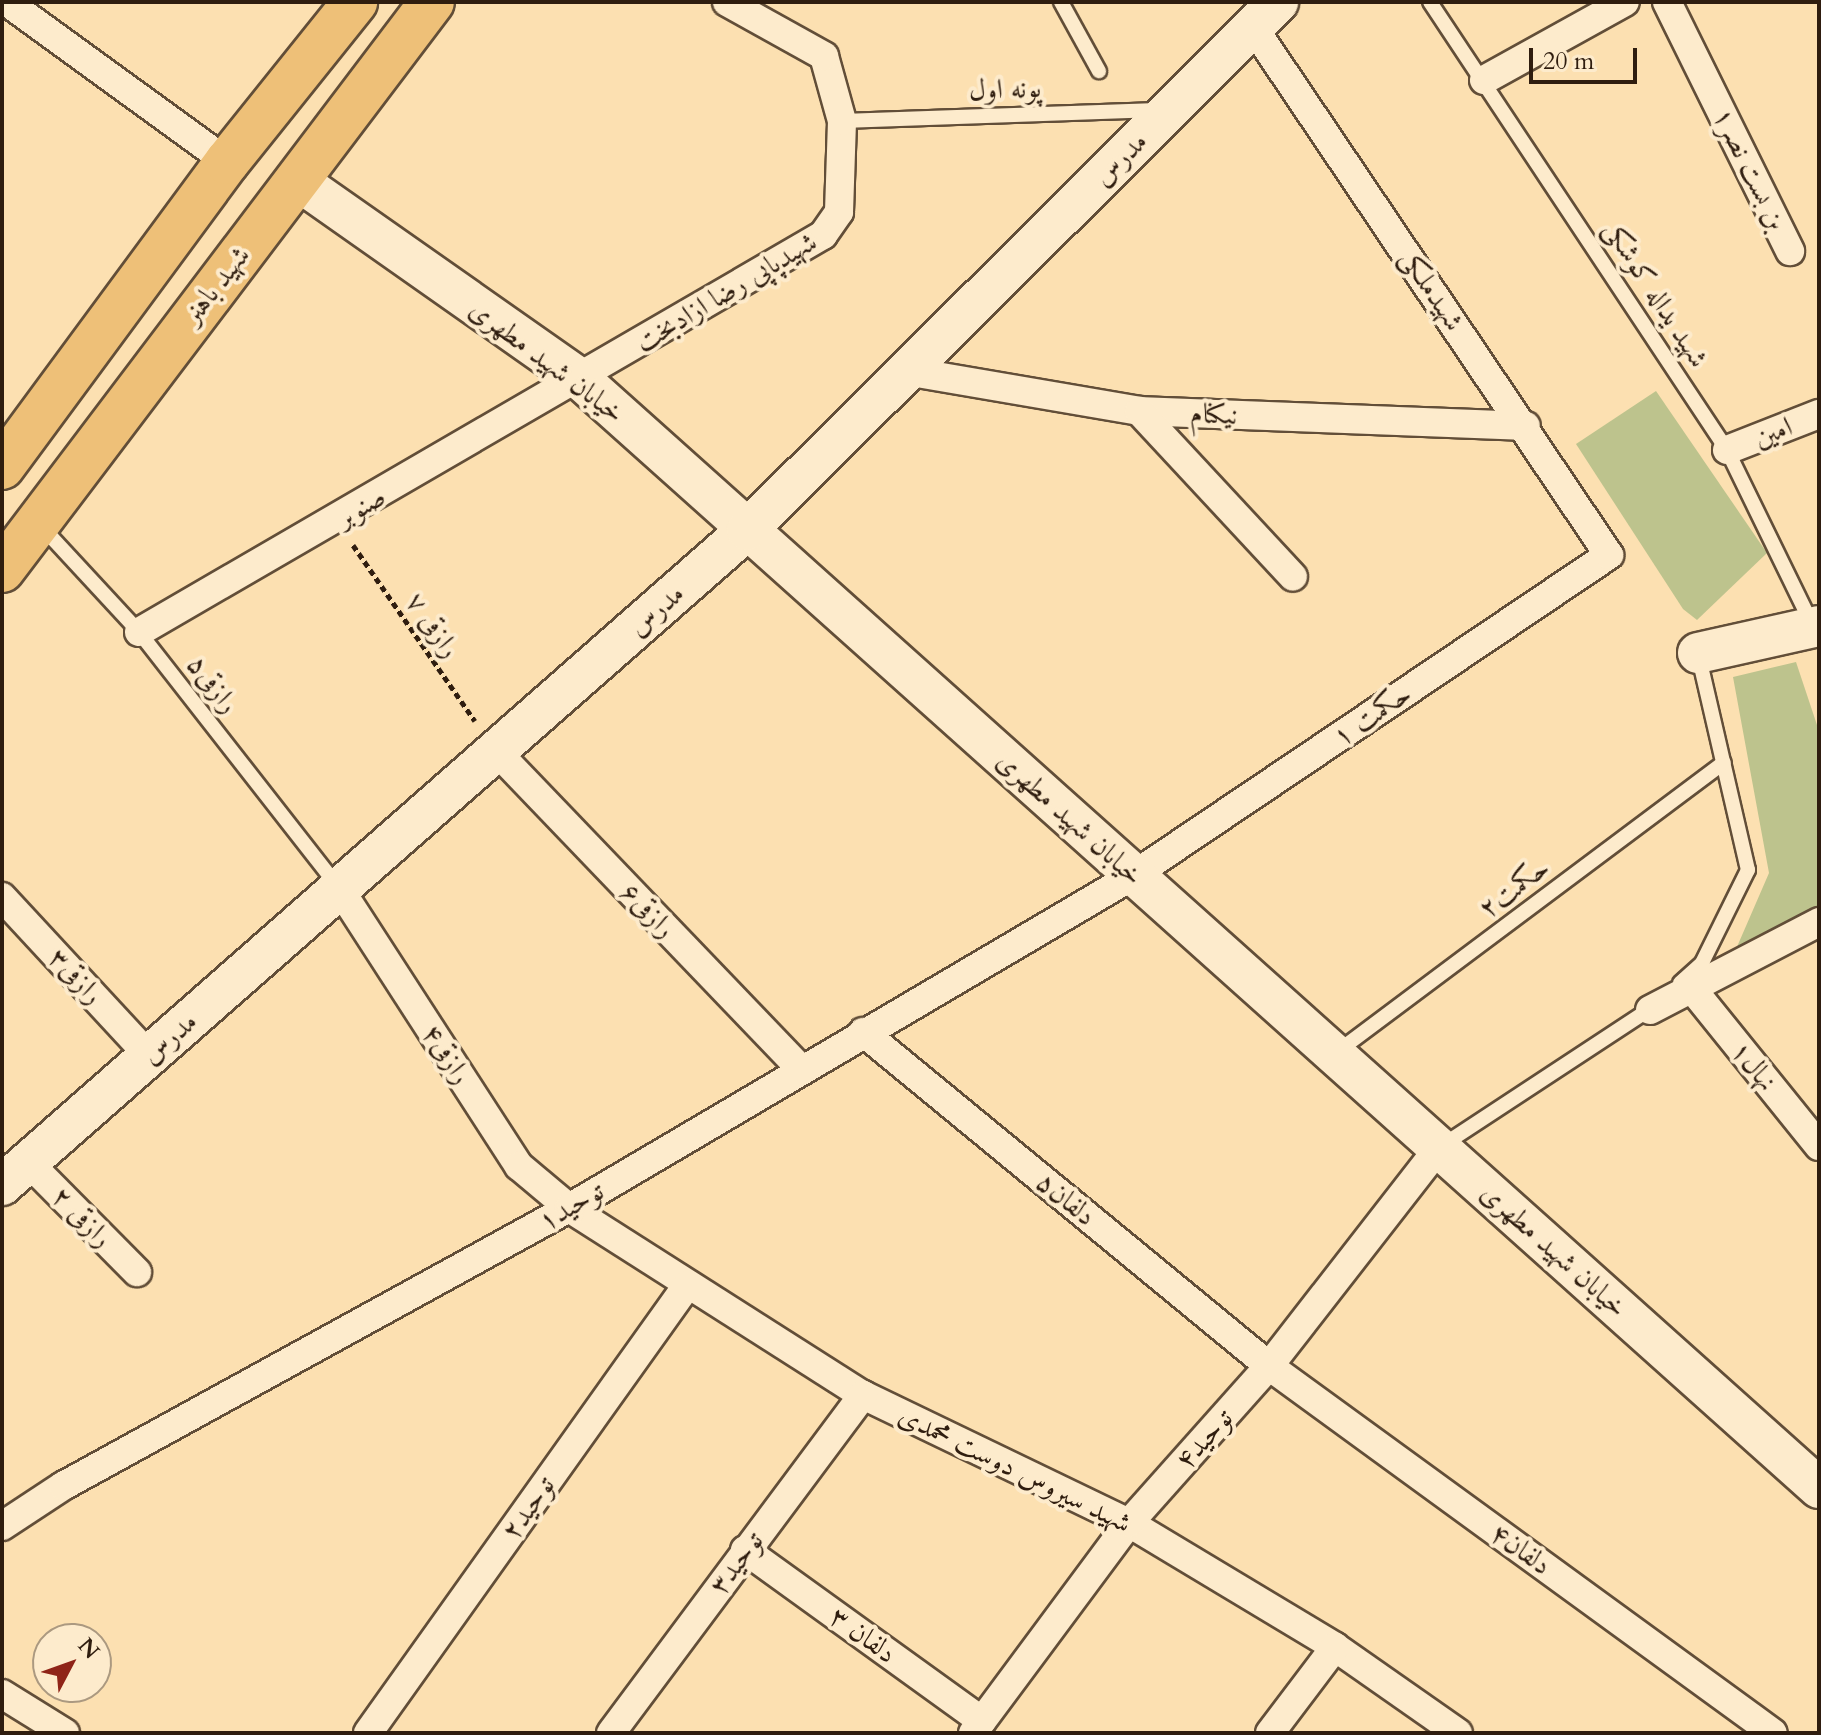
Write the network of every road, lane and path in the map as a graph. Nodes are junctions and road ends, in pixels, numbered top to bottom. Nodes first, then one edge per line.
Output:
1 (7, 2) edge
2 (355, 2) edge
3 (432, 2) edge
4 (727, 2) edge
5 (1061, 2) edge
6 (1430, 2) edge
7 (1625, 2) edge
8 (1668, 2) edge
9 (1265, 14) edge
10 (1099, 71) dead end
11 (1484, 80) junction
12 (1170, 110) junction
13 (842, 121) junction
14 (227, 162) junction
15 (297, 180) junction
16 (1790, 251) dead end
17 (906, 371) junction
18 (580, 379) junction
19 (1139, 411) junction
20 (1819, 414) edge
21 (1526, 426) junction
22 (1727, 450) junction
23 (2, 467) edge
24 (35, 520) junction
25 (337, 522) junction
26 (747, 530) junction
27 (1609, 555) joint
28 (2, 570) edge
29 (1293, 577) dead end
30 (139, 632) junction
31 (1817, 632) edge
32 (1698, 653) joint
33 (496, 751) junction
34 (1724, 763) junction
35 (1134, 875) junction
36 (339, 888) junction
37 (2, 897) edge
38 (1819, 922) edge
39 (1689, 985) junction
40 (1650, 1010) junction
41 (863, 1032) junction
42 (1334, 1054) junction
43 (149, 1056) junction
44 (801, 1069) junction
45 (1819, 1146) edge
46 (1439, 1148) junction
47 (15, 1173) edge
48 (569, 1208) junction
49 (137, 1272) dead end
50 (688, 1284) junction
51 (1269, 1366) junction
52 (863, 1395) junction
53 (1819, 1488) edge
54 (1129, 1523) junction
55 (2, 1526) edge
56 (745, 1550) junction
57 (1335, 1647) junction
58 (2, 1694) edge
59 (977, 1727) edge
60 (65, 1733) edge
61 (368, 1733) edge
62 (611, 1733) edge
63 (1270, 1733) edge
64 (1458, 1733) edge
65 (1773, 1733) edge

1 - 14 street
2 - 14 main road
3 - 15 main road, شهید باهنر
4 - 13 street, شهیدپاپی رضا ازادبخت
5 - 10 lane
6 - 11 lane, شهید یداله کوشکی
7 - 11 street
8 - 16 street, بن بست نصر۱
9 - 12 street, مدرس
9 - 21 street, شهیدملکی
11 - 22 lane, شهید یداله کوشکی
12 - 13 lane, پونه اول
12 - 17 street, مدرس
13 - 18 street, شهیدپاپی رضا ازادبخت
14 - 23 main road
15 - 18 street, خیابان شهید مطهری
15 - 24 main road, شهید باهنر
17 - 19 street, نیکنام
17 - 26 street, مدرس
18 - 25 street, صنوبر
18 - 26 street, خیابان شهید مطهری
19 - 21 street, نیکنام
19 - 29 street
20 - 22 street, امین
21 - 27 street, شهیدملکی
22 - 31 lane, شهید یداله کوشکی
24 - 28 main road, شهید باهنر
24 - 30 lane, رازقی۵
25 - 30 street, صنوبر
25 - 33 path, رازقی ۷
26 - 33 street, مدرس
26 - 35 street, خیابان شهید مطهری
27 - 35 street, حکمت ۱
30 - 36 lane, رازقی۵
31 - 32 street
32 - 34 lane
33 - 36 street, مدرس
33 - 44 street, رازقی۶
34 - 40 lane
34 - 42 lane, حکمت۲
35 - 41 street, توحید۱
35 - 42 street, خیابان شهید مطهری
36 - 43 street, مدرس
36 - 48 street, رازقی۴
37 - 43 street, رازقی۳
38 - 39 street
39 - 40 street
39 - 45 street, نهال۱
40 - 46 lane
41 - 44 street, توحید۱
41 - 51 street, دلفان۵
42 - 46 street, خیابان شهید مطهری
43 - 47 street, مدرس
44 - 48 street, توحید۱
46 - 51 street, توحید۴
46 - 53 street, خیابان شهید مطهری
47 - 49 street, رازقی ۲
48 - 50 street, شهید سیروس دوست محمدی
48 - 55 street, توحید۱
50 - 52 street, شهید سیروس دوست محمدی
50 - 61 street, توحید۲
51 - 54 street, توحید۴
51 - 65 street, دلفان۴
52 - 54 street, شهید سیروس دوست محمدی
52 - 56 street, توحید۳
54 - 57 street, شهید سیروس دوست محمدی
54 - 59 street, توحید۴
56 - 59 street, دلفان ۳
56 - 62 street, توحید۳
57 - 63 street
57 - 64 street, شهید سیروس دوست محمدی
58 - 60 street

